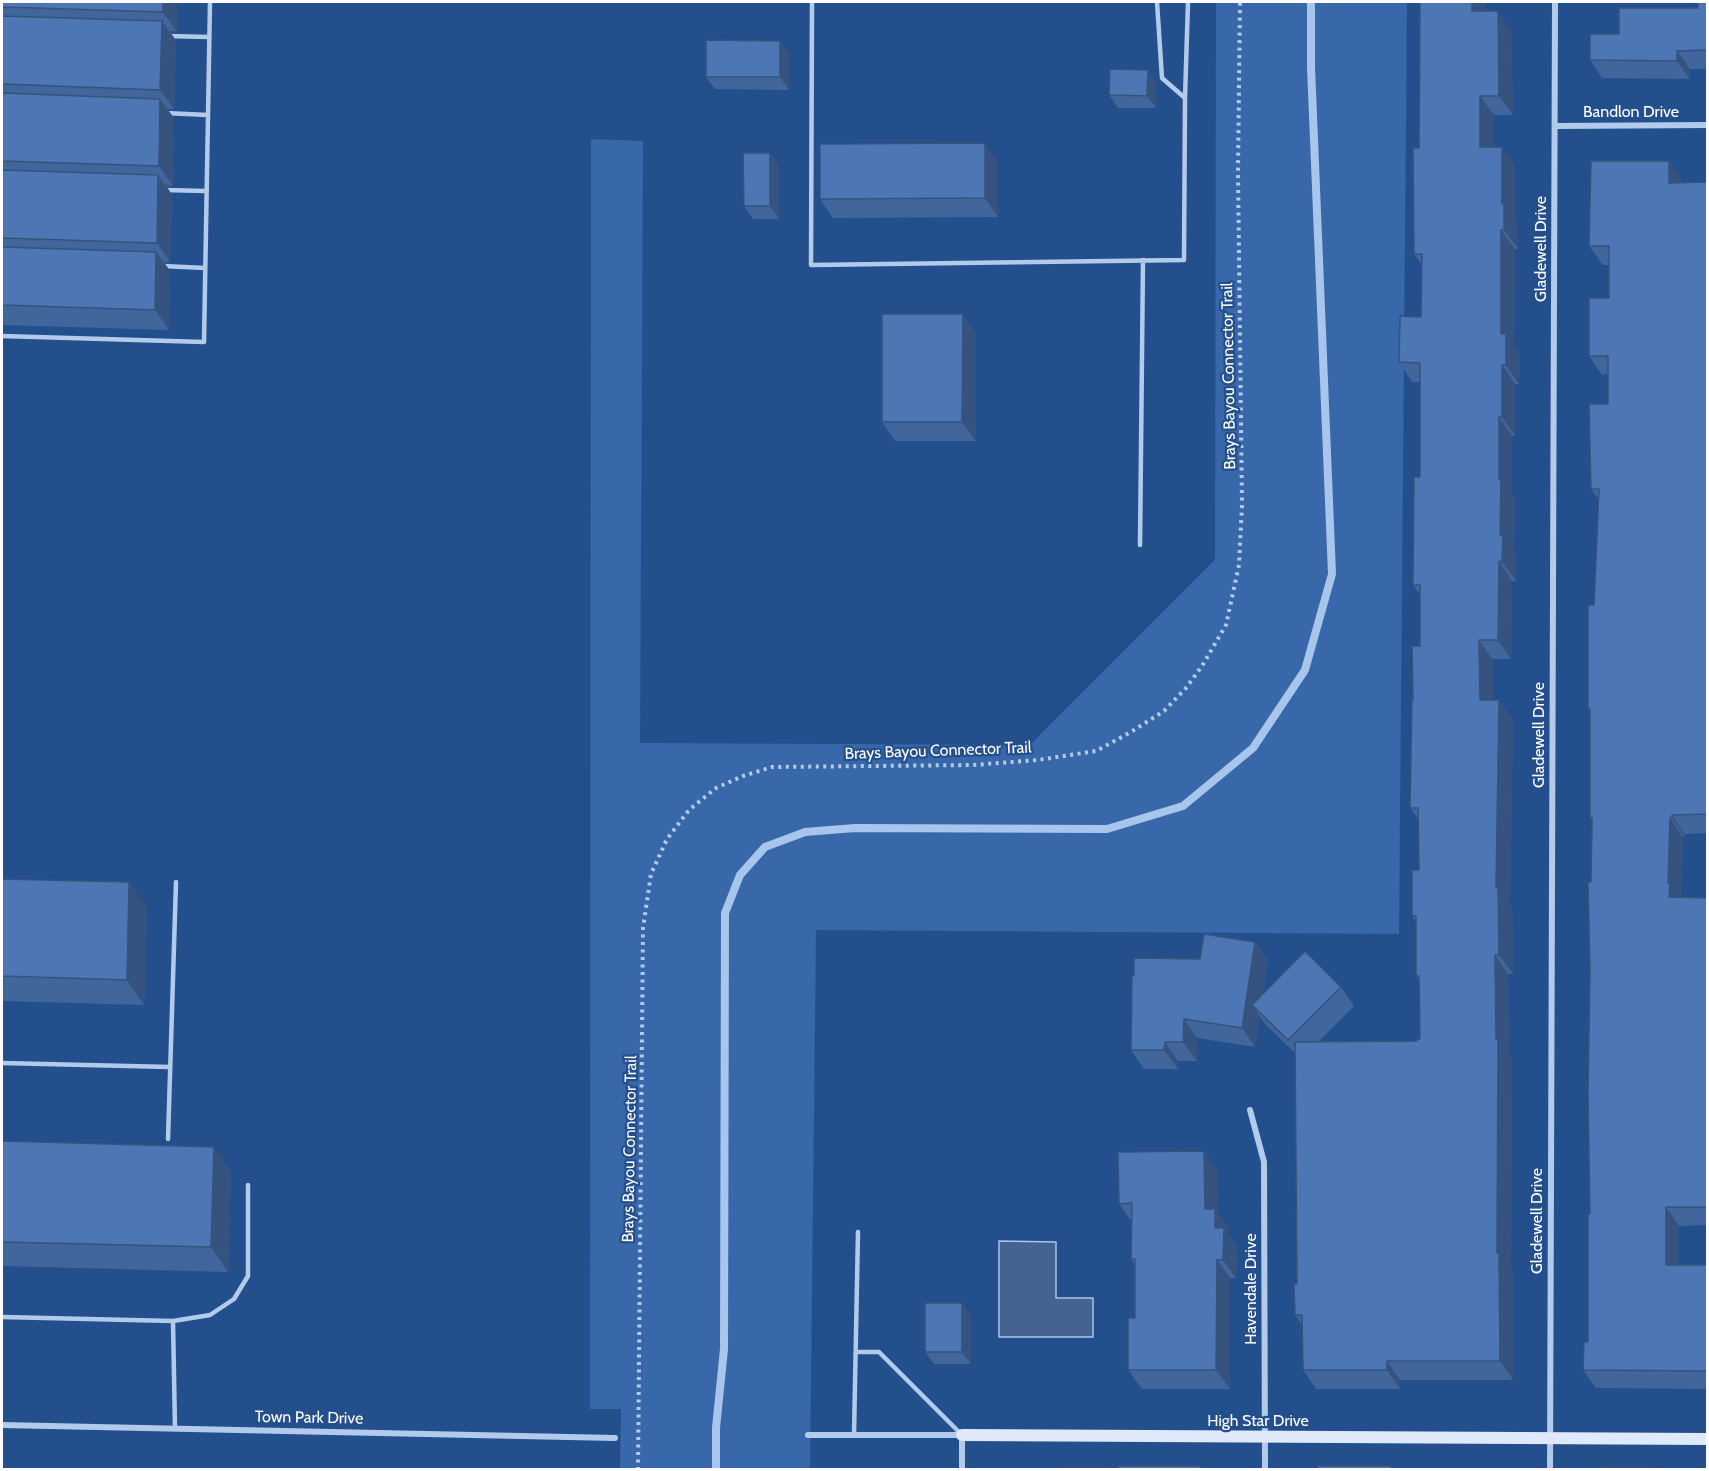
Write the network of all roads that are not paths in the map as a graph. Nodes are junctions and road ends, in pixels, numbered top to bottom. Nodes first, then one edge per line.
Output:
1 (210, 2) edge
2 (812, 2) edge
3 (1157, 2) edge
4 (1188, 2) edge
5 (1555, 2) edge
6 (163, 36) edge
7 (209, 37) junction
8 (1185, 98) junction
9 (162, 113) edge
10 (208, 115) junction
11 (1707, 125) edge
12 (1555, 126) junction
13 (161, 190) dead end
14 (206, 191) junction
15 (1143, 260) junction
16 (157, 266) edge
17 (205, 268) junction
18 (2, 336) edge
19 (1140, 544) dead end
20 (176, 882) dead end
21 (2, 1063) edge
22 (170, 1067) junction
23 (1250, 1110) dead end
24 (168, 1139) dead end
25 (248, 1185) dead end
26 (858, 1232) dead end
27 (2, 1317) edge
28 (173, 1321) junction
29 (856, 1352) junction
30 (2, 1425) edge
31 (175, 1429) junction
32 (808, 1435) dead end
33 (854, 1435) junction
34 (962, 1435) junction
35 (615, 1438) dead end
36 (1265, 1438) junction
37 (1550, 1438) junction
38 (1707, 1439) edge
39 (962, 1470) edge
40 (1265, 1470) edge
41 (1550, 1470) edge

1 - 7 lane
2 - 15 lane
3 - 8 lane
4 - 8 lane
5 - 12 street, Gladewell Drive
6 - 7 lane
7 - 10 lane
8 - 15 lane
9 - 10 lane
10 - 14 lane
11 - 12 street, Bandlon Drive
12 - 37 street, Gladewell Drive
13 - 14 lane
14 - 17 lane
15 - 19 lane
16 - 17 lane
17 - 18 lane
20 - 22 lane
21 - 22 lane
22 - 24 lane
23 - 36 street, Havendale Drive
25 - 28 lane
26 - 29 lane
27 - 28 lane
28 - 31 lane
29 - 33 lane
29 - 34 lane
30 - 31 street, Town Park Drive
31 - 35 street, Town Park Drive
32 - 33 street, High Star Drive
33 - 34 street, High Star Drive
34 - 36 street, High Star Drive
34 - 39 street
36 - 37 street, High Star Drive
36 - 40 street, Havendale Drive
37 - 38 street, High Star Drive
37 - 41 street, Gladewell Drive

